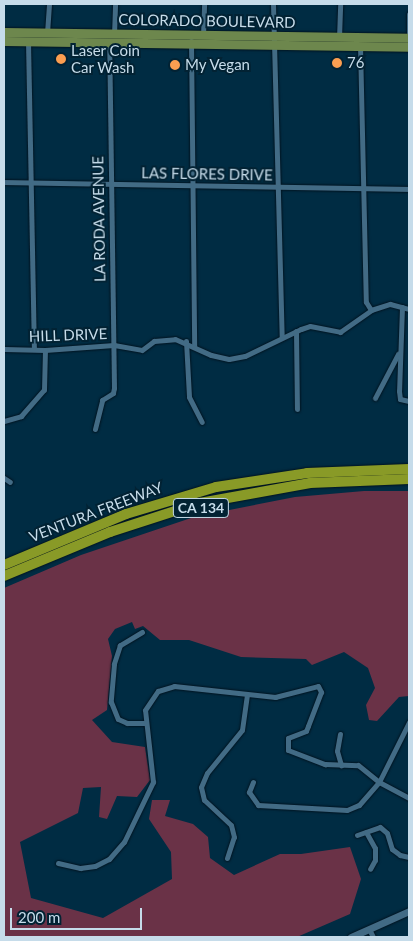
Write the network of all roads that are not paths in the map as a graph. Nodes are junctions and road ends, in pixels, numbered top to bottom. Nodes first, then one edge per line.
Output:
1 (49, 4) edge
2 (115, 4) edge
3 (204, 4) edge
4 (273, 4) edge
5 (340, 4) edge
6 (409, 14) edge
7 (4, 32) edge
8 (114, 34) junction
9 (28, 37) junction
10 (47, 38) junction
11 (409, 38) edge
12 (191, 39) junction
13 (203, 39) junction
14 (4, 41) edge
15 (273, 41) junction
16 (339, 41) junction
17 (360, 42) junction
18 (109, 43) junction
19 (409, 47) edge
20 (4, 182) edge
21 (30, 183) junction
22 (111, 184) junction
23 (193, 186) junction
24 (278, 188) junction
25 (363, 189) junction
26 (409, 189) edge
27 (402, 307) junction
28 (409, 309) edge
29 (371, 310) junction
30 (296, 331) junction
31 (282, 337) junction
32 (186, 341) junction
33 (114, 345) junction
34 (194, 346) junction
35 (4, 348) edge
36 (34, 349) junction
37 (44, 350) junction
38 (399, 353) junction
39 (375, 398) dead end
40 (409, 401) edge
41 (297, 409) dead end
42 (4, 421) edge
43 (202, 422) dead end
44 (96, 429) dead end
45 (409, 469) edge
46 (4, 478) edge
47 (409, 479) edge
48 (250, 481) junction
49 (10, 482) dead end
50 (409, 484) edge
51 (4, 564) edge
52 (4, 568) edge
53 (4, 576) edge
54 (4, 580) edge
55 (142, 632) dead end
56 (247, 694) junction
57 (145, 723) junction
58 (408, 723) edge
59 (340, 734) dead end
60 (341, 765) junction
61 (254, 782) dead end
62 (379, 782) junction
63 (409, 798) edge
64 (366, 832) junction
65 (357, 835) dead end
66 (409, 857) edge
67 (227, 858) dead end
68 (58, 863) dead end
69 (370, 869) dead end
70 (409, 911) edge
71 (369, 929) junction
72 (351, 937) edge
73 (373, 937) edge

1 - 10 street
2 - 8 street, LA RODA AVENUE
3 - 13 street
4 - 15 street
5 - 16 street
6 - 11 street
7 - 9 main road, COLORADO BOULEVARD
8 - 10 main road, COLORADO BOULEVARD
8 - 12 main road, COLORADO BOULEVARD
8 - 18 street, LA RODA AVENUE
9 - 10 main road, COLORADO BOULEVARD
9 - 14 main road, COLORADO BOULEVARD
9 - 21 street
10 - 18 main road, COLORADO BOULEVARD
11 - 17 main road, COLORADO BOULEVARD
11 - 19 street
12 - 13 main road, COLORADO BOULEVARD
12 - 18 main road, COLORADO BOULEVARD
12 - 23 street
13 - 15 main road, COLORADO BOULEVARD
15 - 16 main road, COLORADO BOULEVARD
15 - 24 street
16 - 17 main road, COLORADO BOULEVARD
17 - 19 main road, COLORADO BOULEVARD
17 - 25 street
18 - 22 street, LA RODA AVENUE
20 - 21 street, LAS FLORES DRIVE
21 - 22 street, LAS FLORES DRIVE
21 - 36 street
22 - 23 street, LAS FLORES DRIVE
22 - 33 street, LA RODA AVENUE
23 - 24 street, LAS FLORES DRIVE
23 - 34 street
24 - 25 street, LAS FLORES DRIVE
24 - 31 street
25 - 26 street, LAS FLORES DRIVE
25 - 29 street
27 - 28 street
27 - 29 street
27 - 38 street
29 - 30 street
30 - 31 street
30 - 41 street
31 - 34 street
32 - 33 street, HILL DRIVE
32 - 34 street
32 - 43 street
33 - 37 street, HILL DRIVE
33 - 44 street, LA RODA AVENUE
35 - 36 street, HILL DRIVE
36 - 37 street, HILL DRIVE
37 - 42 street
38 - 39 street
38 - 40 street
45 - 48 highway, VENTURA FREEWAY / CA 134
46 - 49 street
47 - 53 highway
48 - 51 highway, VENTURA FREEWAY / CA 134
48 - 52 highway
50 - 54 highway, VENTURA FREEWAY / CA 134
55 - 57 street
56 - 57 street
56 - 60 street
56 - 67 street
57 - 68 street
58 - 62 street
59 - 60 street
60 - 62 street
61 - 62 street
62 - 63 street
64 - 65 street
64 - 66 street
64 - 69 street
70 - 71 street
71 - 72 street
71 - 73 street

